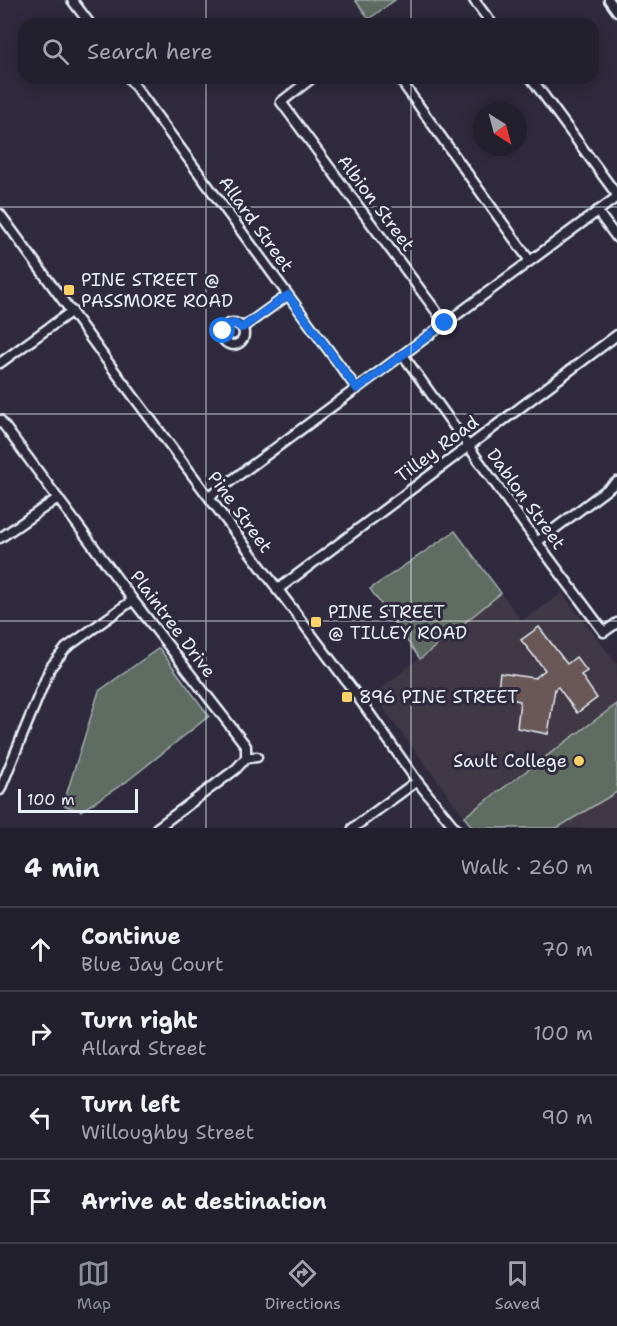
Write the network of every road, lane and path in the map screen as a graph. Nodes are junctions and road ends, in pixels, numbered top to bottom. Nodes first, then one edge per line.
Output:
1 (72, 0) edge
2 (474, 0) edge
3 (609, 0) edge
4 (617, 11) edge
5 (86, 18) edge
6 (488, 18) edge
7 (133, 84) edge
8 (304, 84) edge
9 (403, 84) edge
10 (535, 84) edge
11 (617, 196) edge
12 (597, 211) junction
13 (0, 214) edge
14 (617, 238) edge
15 (530, 261) junction
16 (288, 295) junction
17 (72, 311) junction
18 (445, 323) junction
19 (242, 328) dead end
20 (617, 335) edge
21 (403, 355) junction
22 (0, 363) edge
23 (357, 389) junction
24 (0, 420) edge
25 (468, 447) junction
26 (617, 482) edge
27 (210, 497) junction
28 (58, 498) junction
29 (0, 538) edge
30 (537, 542) junction
31 (277, 590) junction
32 (133, 600) junction
33 (617, 623) edge
34 (257, 757) dead end
35 (246, 758) junction
36 (417, 781) junction
37 (0, 790) edge
38 (158, 828) edge
39 (353, 828) edge
40 (454, 828) edge

1 - 5 street
2 - 6 street
3 - 4 street
7 - 16 street, Allard Street
8 - 18 street, Albion Street
9 - 15 street
10 - 11 street
11 - 12 street
12 - 14 street
12 - 15 street
13 - 17 street, Pine Street
15 - 18 street
16 - 19 street
16 - 23 street, Allard Street
17 - 22 street
17 - 27 street, Pine Street
18 - 21 street
20 - 25 street, Tilley Road
21 - 23 street
21 - 25 street, Dablon Street
23 - 27 street
24 - 28 street, Plaintree Drive
25 - 30 street, Dablon Street
25 - 31 street, Tilley Road
26 - 30 street
27 - 31 street, Pine Street
28 - 29 street
28 - 32 street, Plaintree Drive
30 - 33 street, Dablon Street
31 - 36 street, Pine Street
32 - 35 street, Plaintree Drive
32 - 37 street
34 - 35 street
35 - 38 street
36 - 39 street
36 - 40 street, Pine Street

